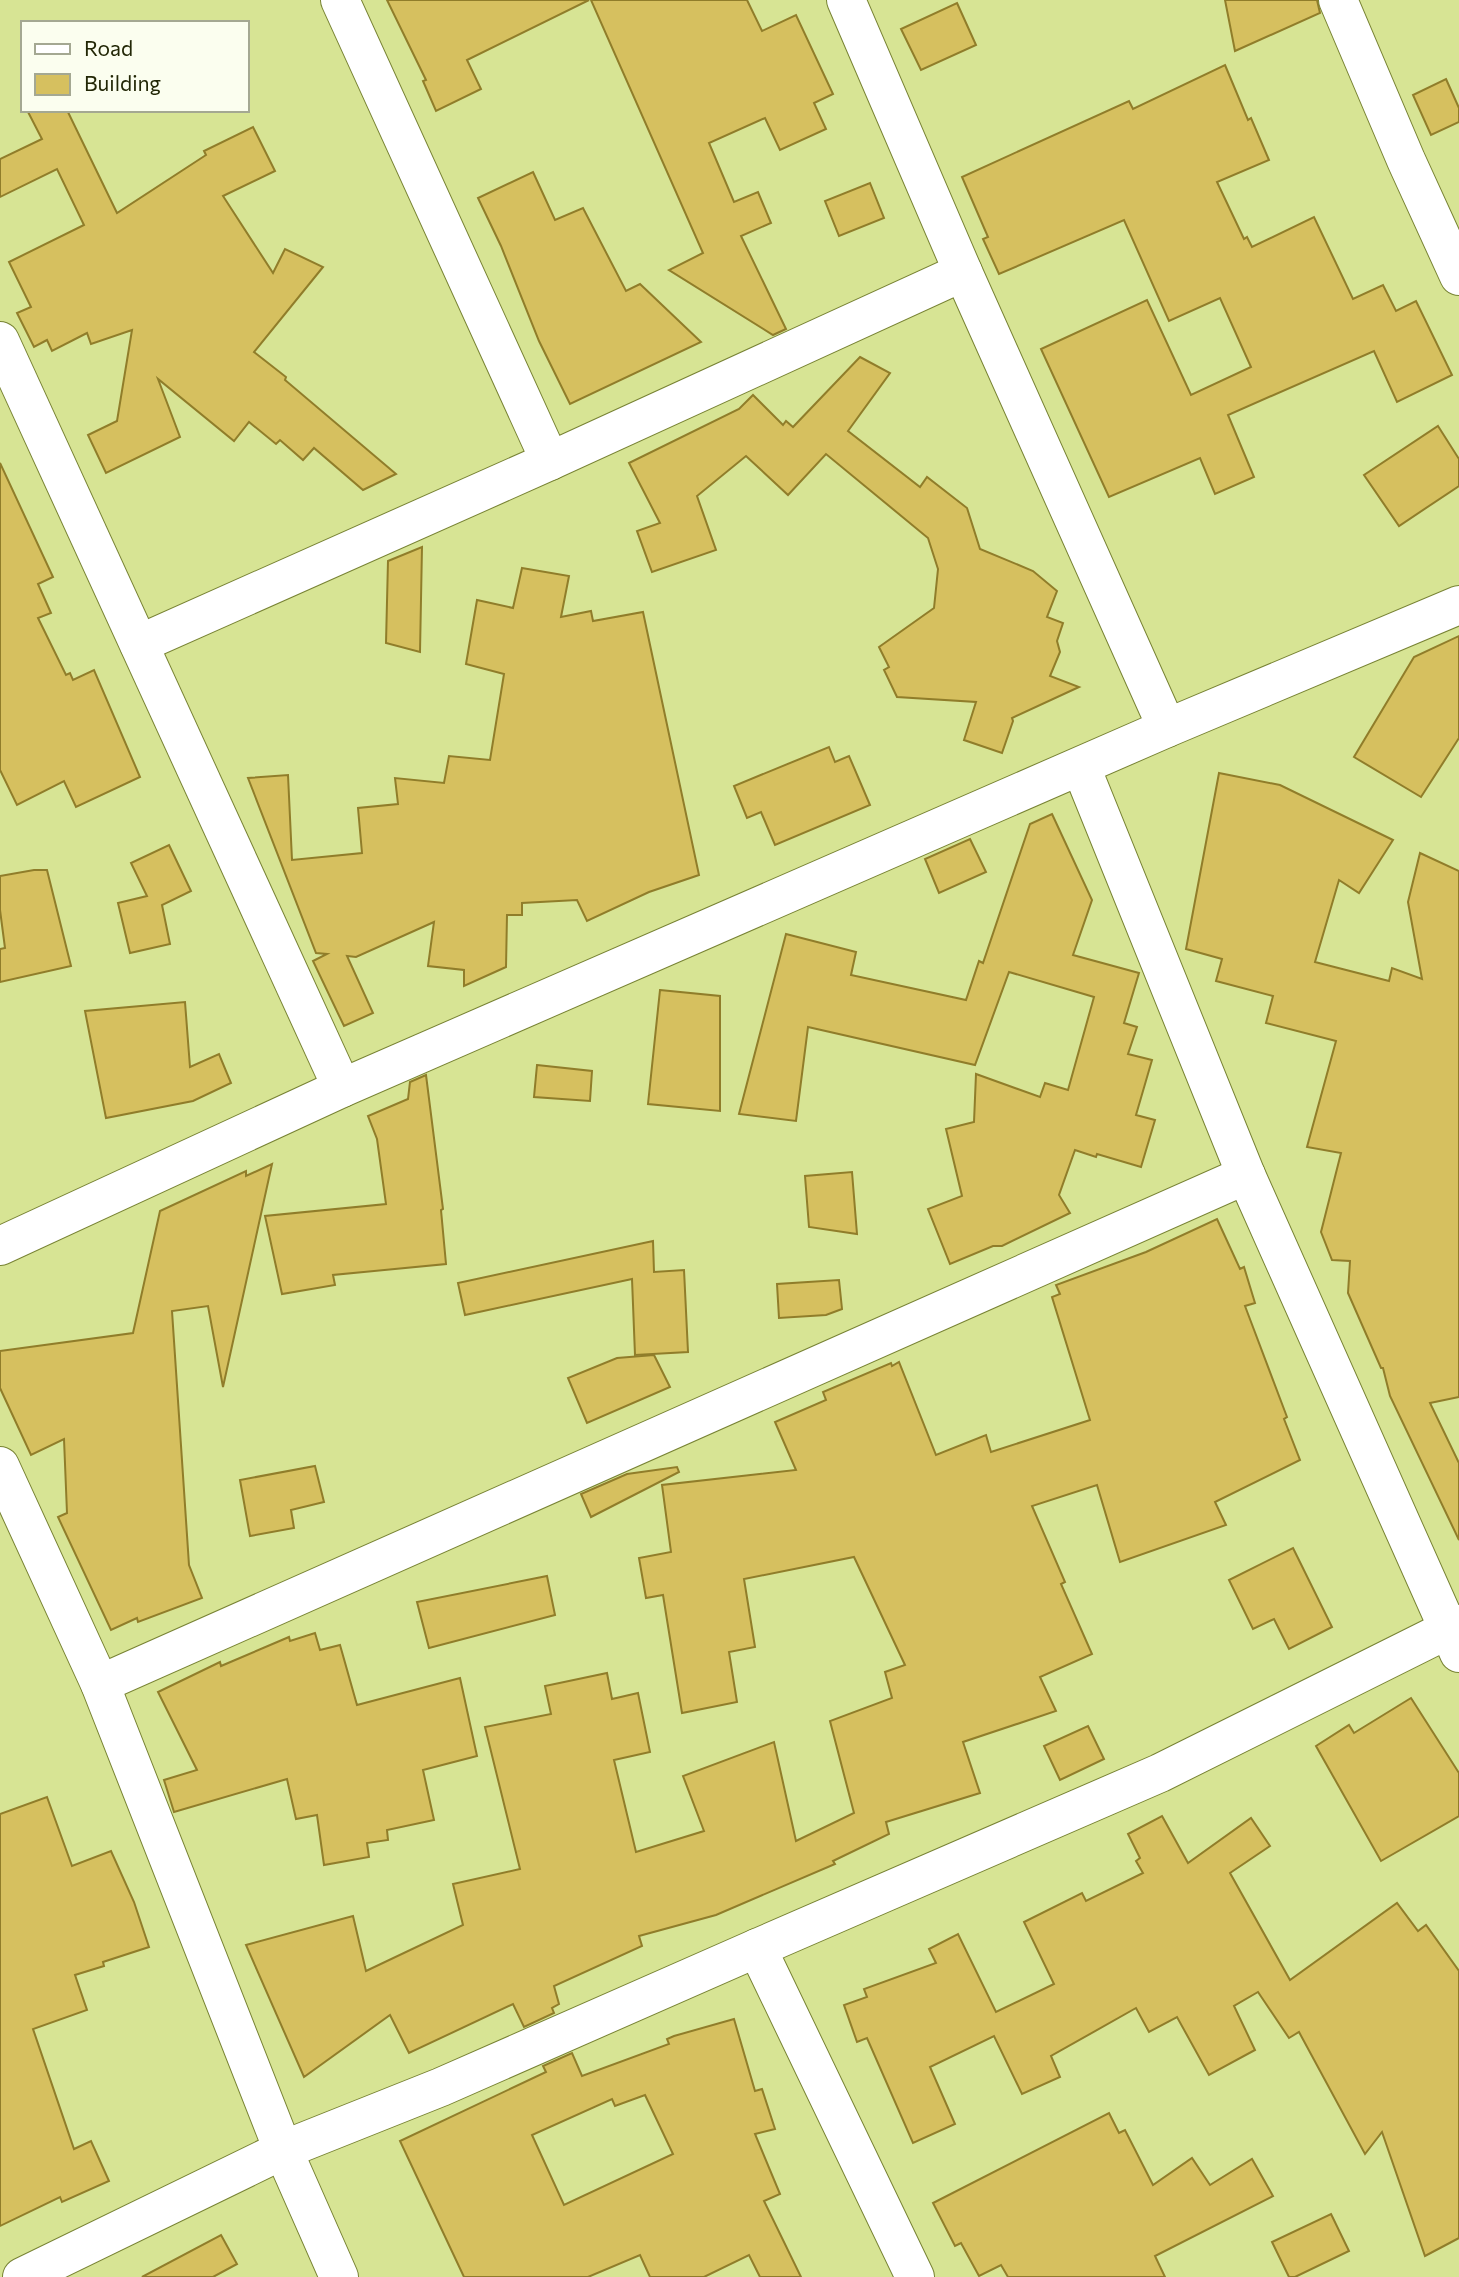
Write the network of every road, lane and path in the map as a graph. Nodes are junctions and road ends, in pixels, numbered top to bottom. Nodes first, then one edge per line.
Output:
1 (340, 0) edge
2 (846, 0) edge
3 (1338, 0) edge
4 (963, 272) junction
5 (1459, 276) edge
6 (0, 341) edge
7 (550, 461) junction
8 (1459, 605) edge
9 (139, 644) junction
10 (1167, 728) junction
11 (1081, 767) junction
12 (342, 1088) junction
13 (1246, 1175) junction
14 (0, 1246) edge
15 (0, 1466) edge
16 (1455, 1635) edge
17 (100, 1684) junction
18 (757, 1948) junction
19 (283, 2150) junction
20 (22, 2277) edge
21 (339, 2277) edge
22 (915, 2277) edge

1 - 7 street
2 - 4 street
3 - 5 street
4 - 7 street
4 - 10 street
6 - 9 street
7 - 9 street
8 - 10 street
9 - 12 street
10 - 11 street
11 - 12 street
11 - 13 street
12 - 14 street
13 - 16 street
13 - 17 street
15 - 17 street
16 - 18 street
17 - 19 street
18 - 19 street
18 - 22 street
19 - 20 street
19 - 21 street

